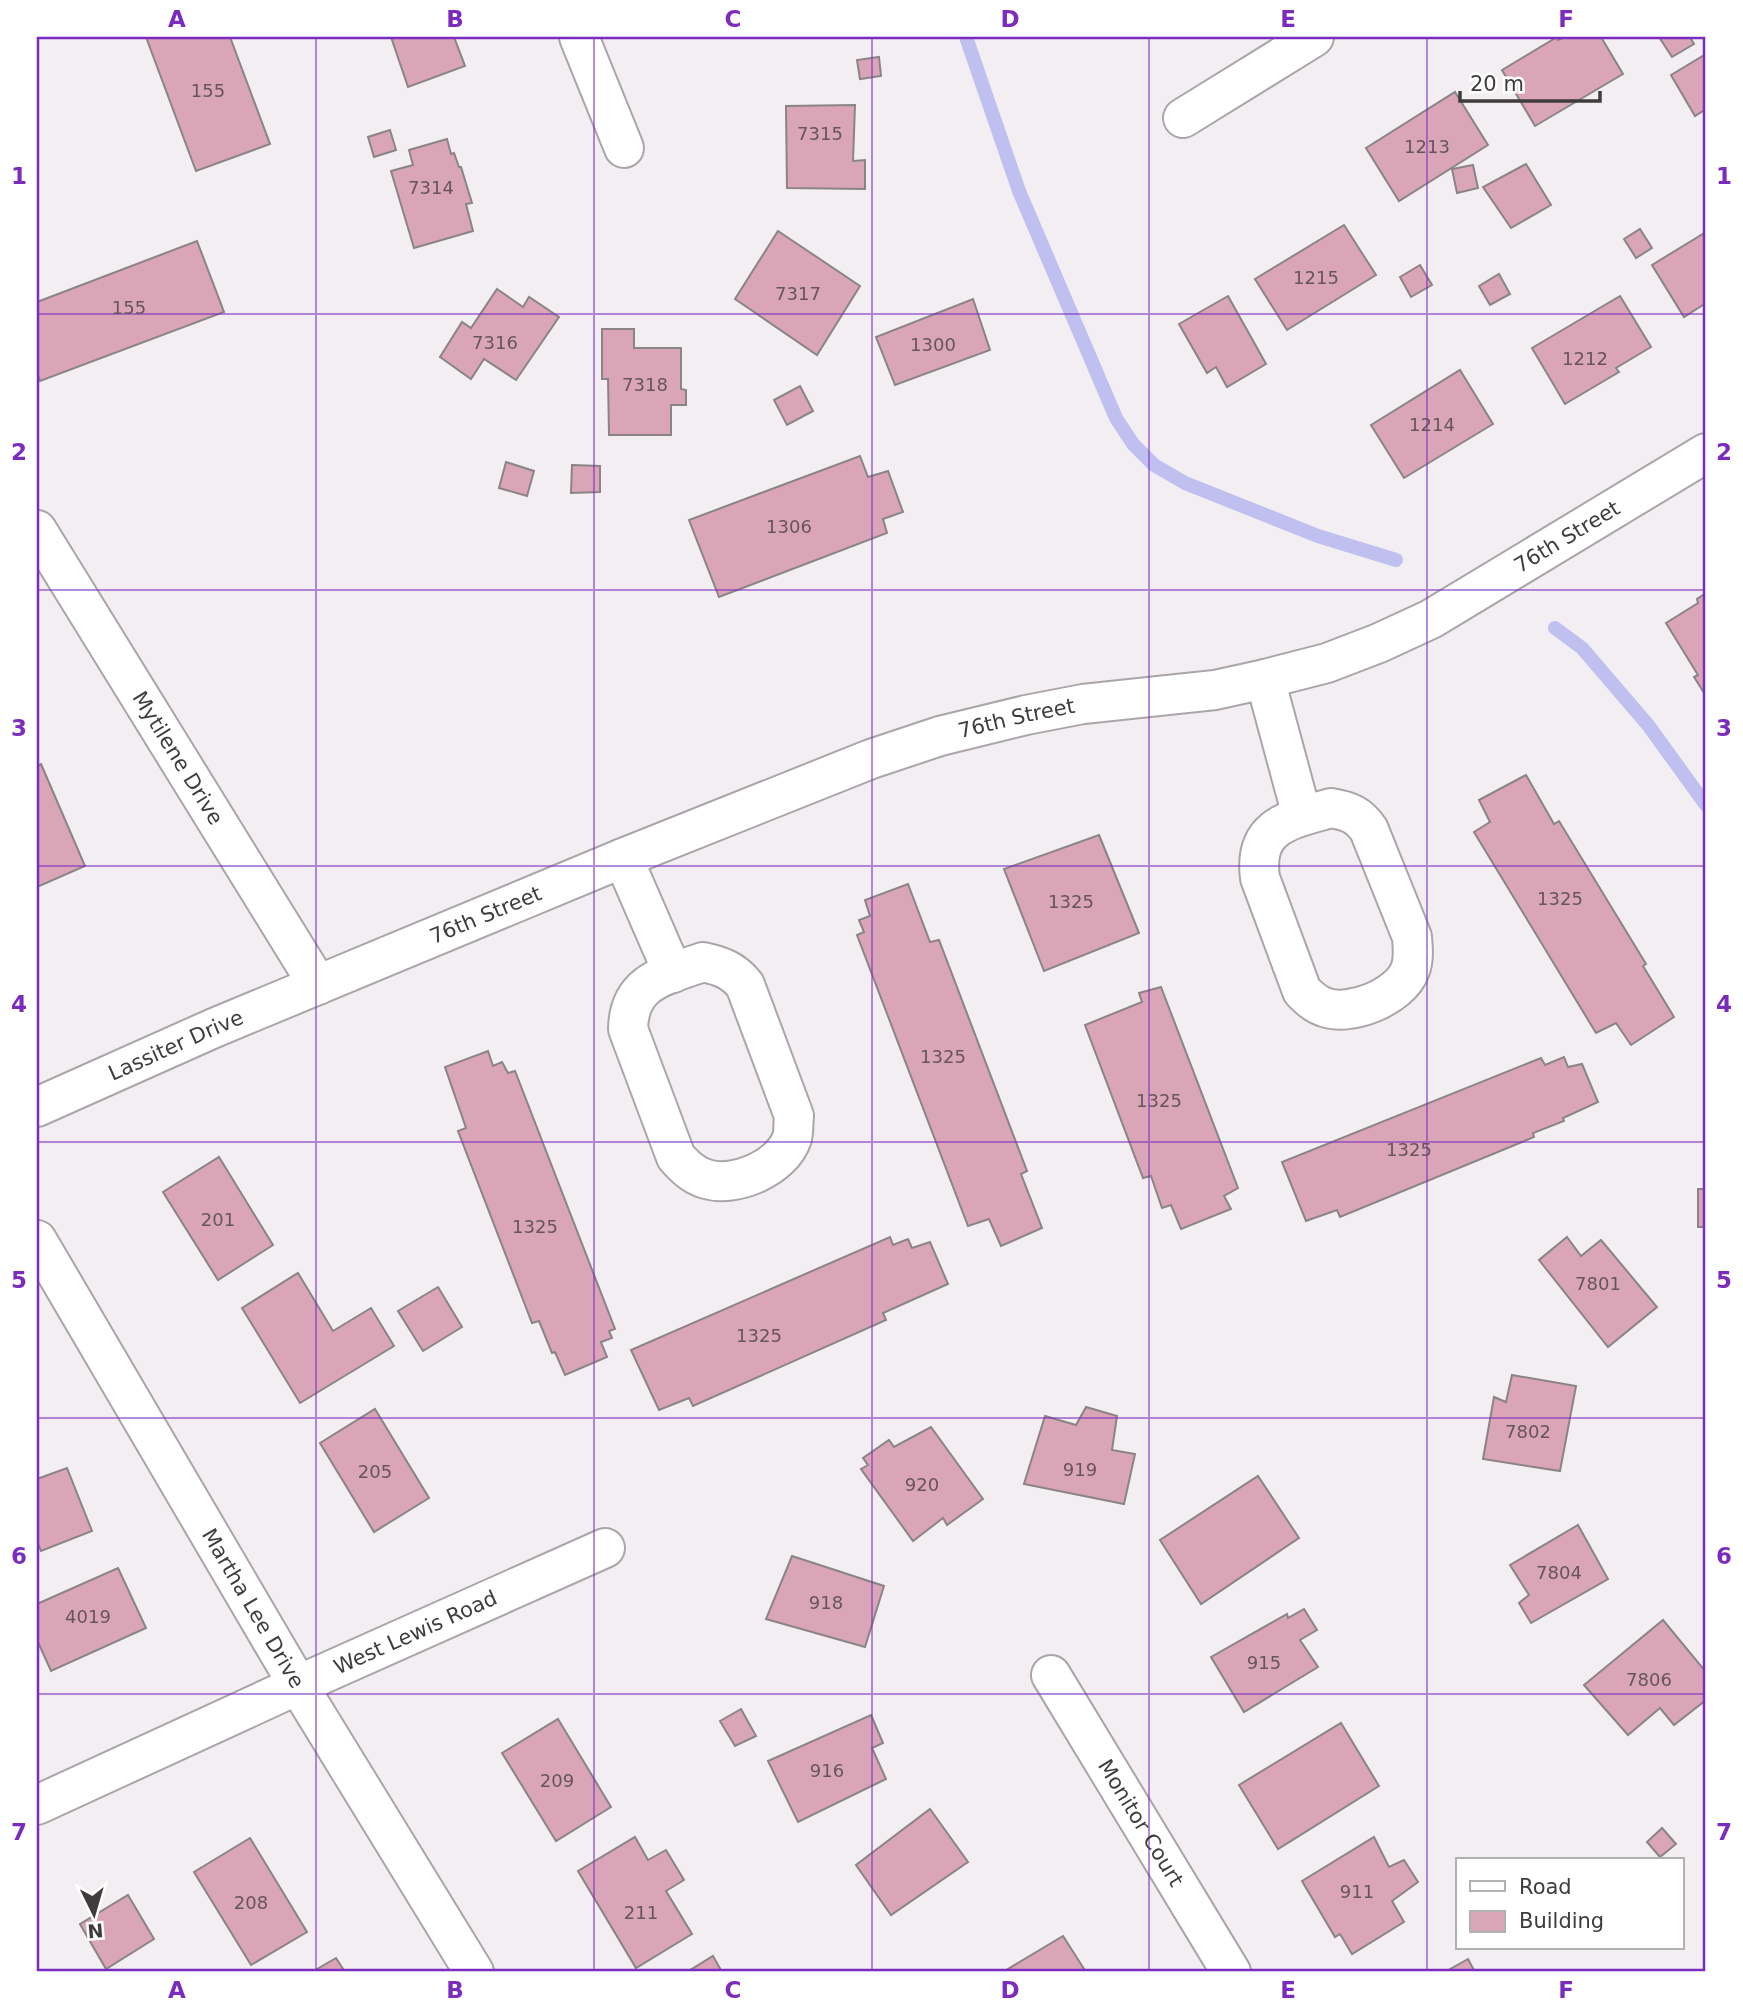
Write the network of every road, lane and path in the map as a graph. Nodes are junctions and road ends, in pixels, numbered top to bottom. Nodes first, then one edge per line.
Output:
1 (579, 37) edge
2 (1314, 37) edge
3 (1183, 118) dead end
4 (624, 148) dead end
5 (1706, 453) edge
6 (37, 530) edge
7 (1265, 679) junction
8 (1303, 816) junction
9 (623, 858) junction
10 (673, 972) junction
11 (318, 985) junction
12 (37, 1107) edge
13 (37, 1240) edge
14 (605, 1548) dead end
15 (1051, 1675) dead end
16 (298, 1685) junction
17 (37, 1805) edge
18 (474, 1972) edge
19 (1231, 1972) edge

1 - 4 street
2 - 3 street
5 - 7 street, 76th Street
6 - 11 street, Mytilene Drive
7 - 8 street
7 - 9 street, 76th Street
8 - 8 street
9 - 10 street
9 - 11 street, 76th Street
10 - 10 street
11 - 12 street, Lassiter Drive
13 - 16 street, Martha Lee Drive
14 - 16 street, West Lewis Road
15 - 19 street, Monitor Court
16 - 17 street, West Lewis Road
16 - 18 street, Martha Lee Drive

